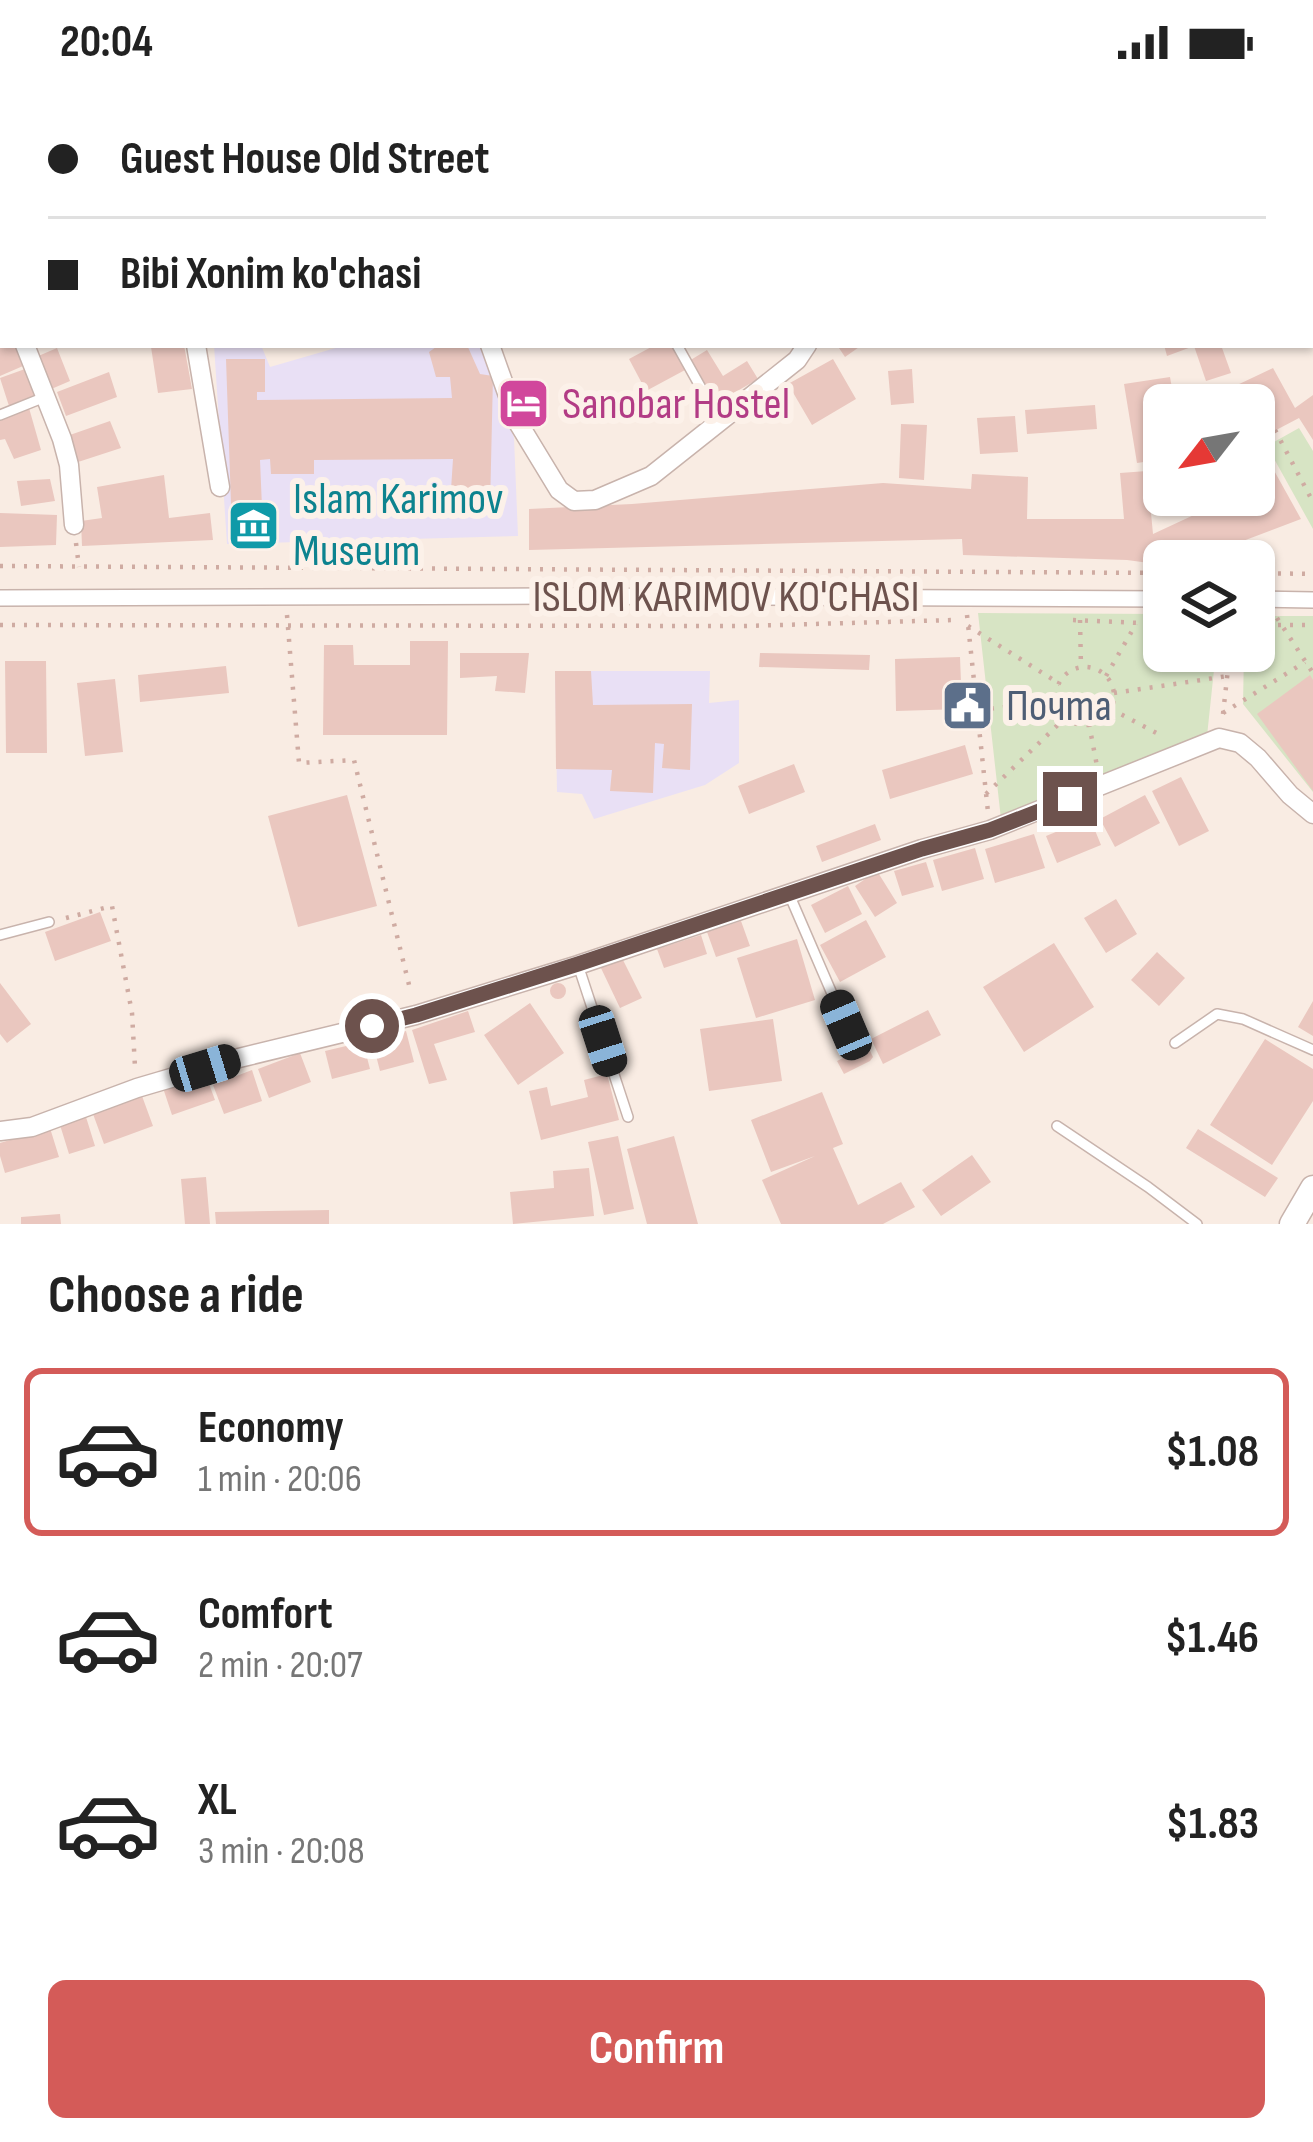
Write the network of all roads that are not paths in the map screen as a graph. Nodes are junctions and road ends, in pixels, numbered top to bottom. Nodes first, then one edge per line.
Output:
1 (26, 348) edge
2 (197, 348) edge
3 (491, 348) edge
4 (679, 348) edge
5 (805, 348) edge
6 (45, 398) junction
7 (0, 415) edge
8 (720, 422) junction
9 (220, 487) dead end
10 (74, 525) dead end
11 (0, 598) edge
12 (1143, 599) edge
13 (1275, 600) edge
14 (1313, 601) edge
15 (1313, 814) edge
16 (790, 894) junction
17 (49, 922) road end
18 (0, 935) edge
19 (578, 964) junction
20 (846, 1025) dead end
21 (1174, 1043) dead end
22 (1313, 1050) edge
23 (628, 1117) dead end
24 (1057, 1126) dead end
25 (0, 1131) edge
26 (1313, 1188) edge
27 (1197, 1224) edge
28 (1292, 1224) edge

1 - 6 street
2 - 9 street
3 - 8 street
4 - 8 lane
5 - 8 street
6 - 7 lane
6 - 10 street
11 - 12 street, ISLOM KARIMOV KO'CHASI
13 - 14 street
15 - 16 street
16 - 19 street
16 - 20 lane
17 - 18 lane
19 - 23 lane
19 - 25 street
21 - 22 lane
24 - 27 lane
26 - 28 street

